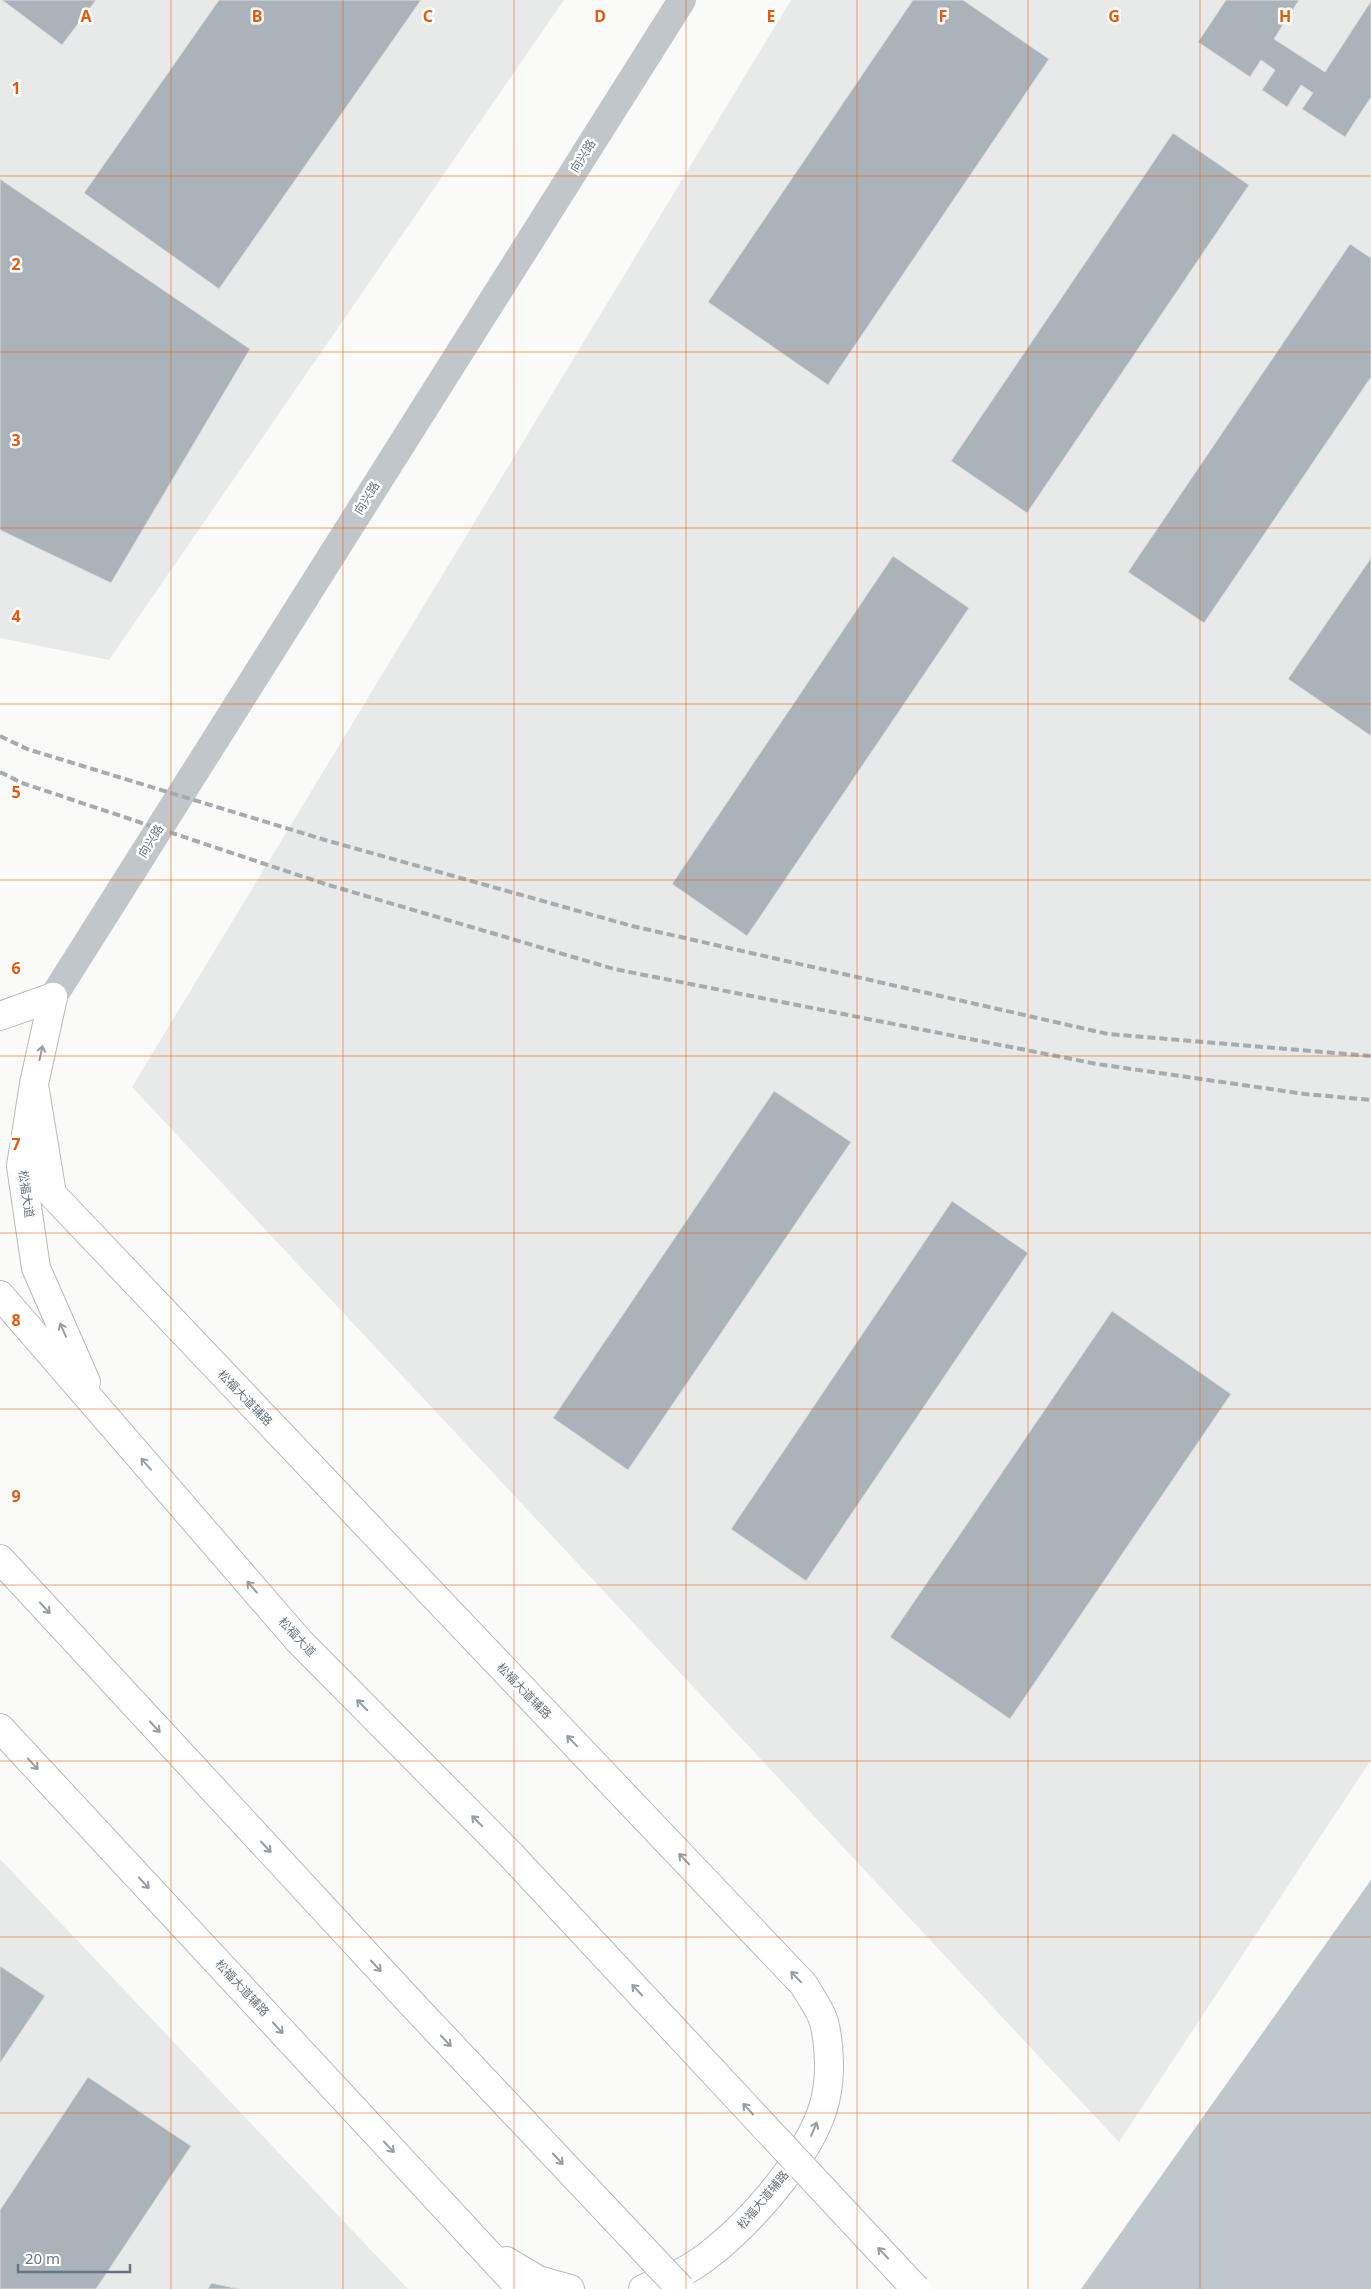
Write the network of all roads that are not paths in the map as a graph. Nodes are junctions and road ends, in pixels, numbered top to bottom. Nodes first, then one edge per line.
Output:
1 (682, 0) edge
2 (53, 997) junction
3 (0, 1016) edge
4 (34, 1084) junction
5 (0, 1295) edge
6 (96, 1406) junction
7 (5, 1569) edge
8 (0, 1728) edge
9 (732, 2236) junction
10 (483, 2248) junction
11 (521, 2289) edge
12 (570, 2289) edge
13 (643, 2289) edge
14 (681, 2289) edge
15 (690, 2289) edge
16 (916, 2289) edge

1 - 2 street, 向兴路
2 - 3 main road
4 -> 2 main road, 松福大道
6 -> 4 main road, 松福大道
9 -> 4 main road, 松福大道辅路
5 - 6 main road, 松福大道
16 -> 6 main road, 松福大道, bridge
7 -> 14 main road, bridge
8 -> 10 main road, 松福大道辅路
9 - 13 main road, 松福大道辅路
9 - 15 main road
10 - 11 main road, 松福大道辅路
10 - 12 main road, 松福大道辅路

